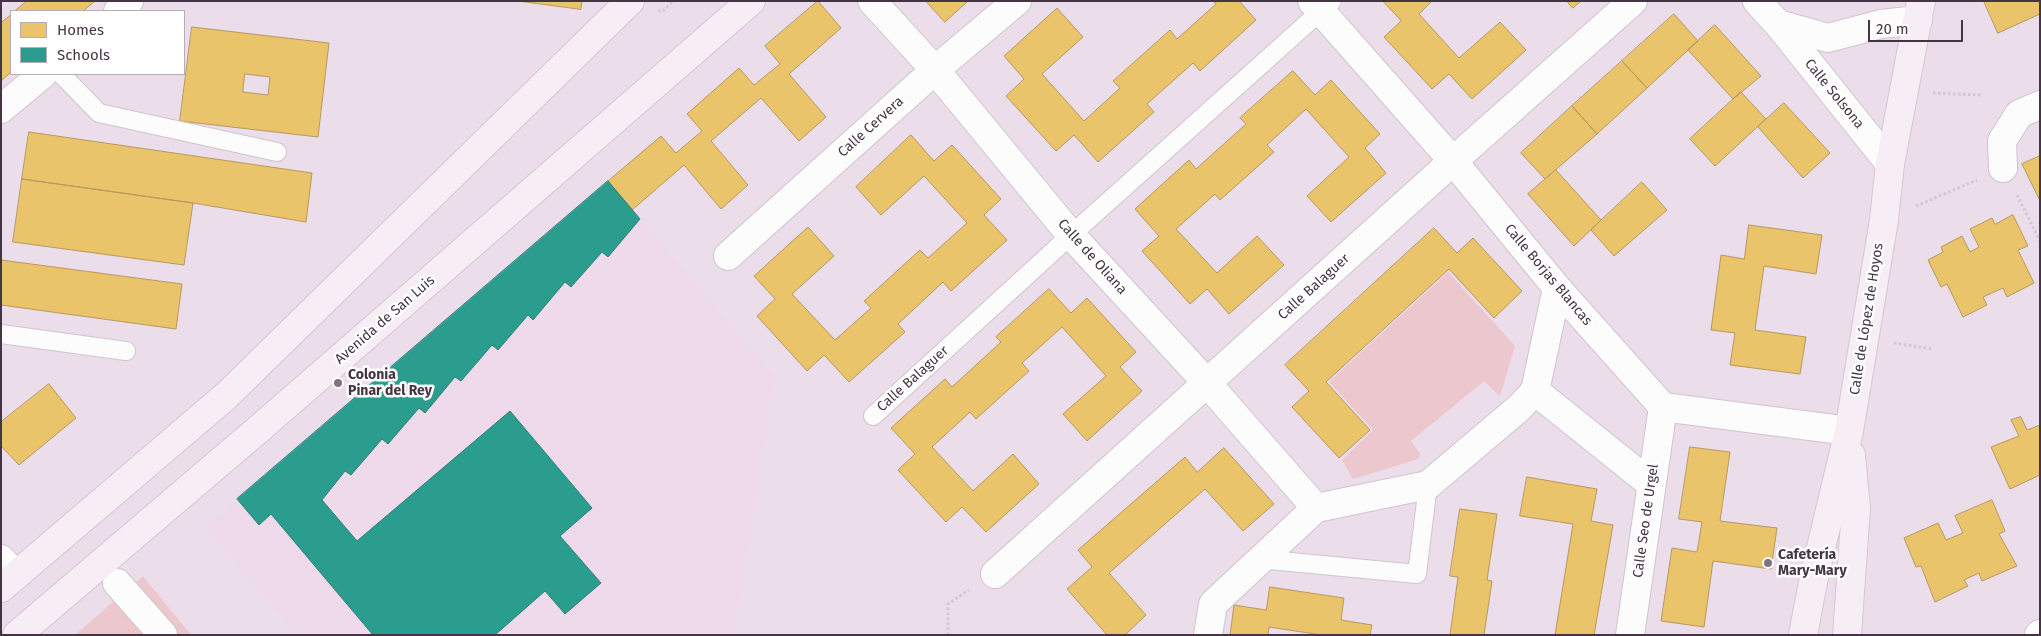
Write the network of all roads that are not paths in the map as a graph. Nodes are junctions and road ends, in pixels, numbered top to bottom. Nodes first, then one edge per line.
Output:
1 (130, 1) edge
2 (630, 1) edge
3 (751, 1) edge
4 (872, 1) edge
5 (1017, 1) edge
6 (1633, 1) edge
7 (1757, 1) edge
8 (1322, 4) edge
9 (119, 10) edge
10 (1920, 11) edge
11 (1778, 24) junction
12 (935, 70) junction
13 (42, 75) edge
14 (62, 75) edge
15 (2040, 105) edge
16 (1, 109) edge
17 (277, 152) dead end
18 (1453, 161) junction
19 (1890, 164) junction
20 (2003, 168) road end
21 (1071, 235) junction
22 (728, 256) dead end
23 (1557, 288) junction
24 (1, 334) edge
25 (126, 351) dead end
26 (1208, 383) junction
27 (1535, 391) junction
28 (1663, 407) junction
29 (873, 416) dead end
30 (1849, 431) junction
31 (1651, 484) junction
32 (1428, 485) junction
33 (1316, 508) junction
34 (1259, 559) junction
35 (6, 574) edge
36 (995, 574) road end
37 (116, 583) dead end
38 (17, 635) edge
39 (163, 635) edge
40 (1208, 635) edge
41 (1630, 635) edge
42 (1803, 635) edge
43 (1847, 635) edge

1 - 9 street
2 - 35 street
3 - 38 street, Avenida de San Luis
4 - 12 street, Calle de Oliana
5 - 12 street, Calle Cervera
6 - 18 street, Calle Balaguer
7 - 11 street, Calle Solsona
8 - 18 street, Calle Borjas Blancas
8 - 21 lane, Calle Balaguer
10 - 11 street
10 - 19 street, Calle de López de Hoyos
11 - 19 street, Calle Solsona
12 - 21 street, Calle de Oliana
12 - 22 street, Calle Cervera
13 - 16 street
14 - 17 lane
15 - 20 street
18 - 23 street, Calle Borjas Blancas
18 - 26 street, Calle Balaguer
19 - 30 street, Calle de López de Hoyos
21 - 26 street, Calle de Oliana
21 - 29 lane, Calle Balaguer
23 - 27 street
23 - 28 street, Calle Borjas Blancas
24 - 25 lane
26 - 33 street, Calle de Oliana
26 - 36 street, Calle Balaguer
27 - 31 street
27 - 32 street
28 - 30 street
28 - 31 street, Calle Seo de Urgel
30 - 42 street, Calle de López de Hoyos
30 - 43 street
31 - 41 street, Calle Seo de Urgel
32 - 33 street
32 - 34 lane
33 - 34 street
34 - 40 street
37 - 39 street

